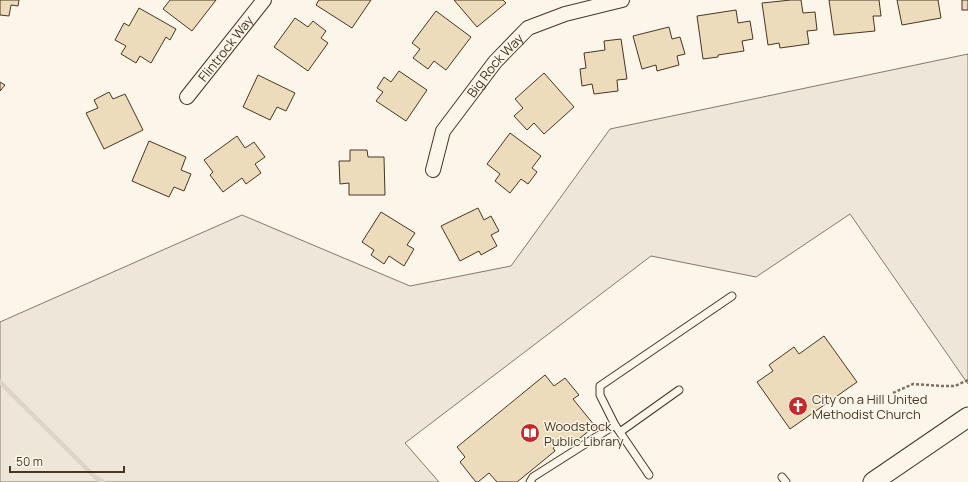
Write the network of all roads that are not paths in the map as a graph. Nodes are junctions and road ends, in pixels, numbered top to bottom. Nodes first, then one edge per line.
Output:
1 (264, 0) edge
2 (622, 0) edge
3 (187, 97) dead end
4 (433, 170) dead end
5 (732, 296) dead end
6 (679, 390) dead end
7 (968, 417) edge
8 (615, 425) junction
9 (620, 432) junction
10 (649, 475) dead end
11 (530, 482) edge
12 (873, 482) edge

1 - 3 street, Flintrock Way
2 - 4 street, Big Rock Way
5 - 8 lane
6 - 9 lane
7 - 12 main road
8 - 9 lane
8 - 11 lane
9 - 10 lane

